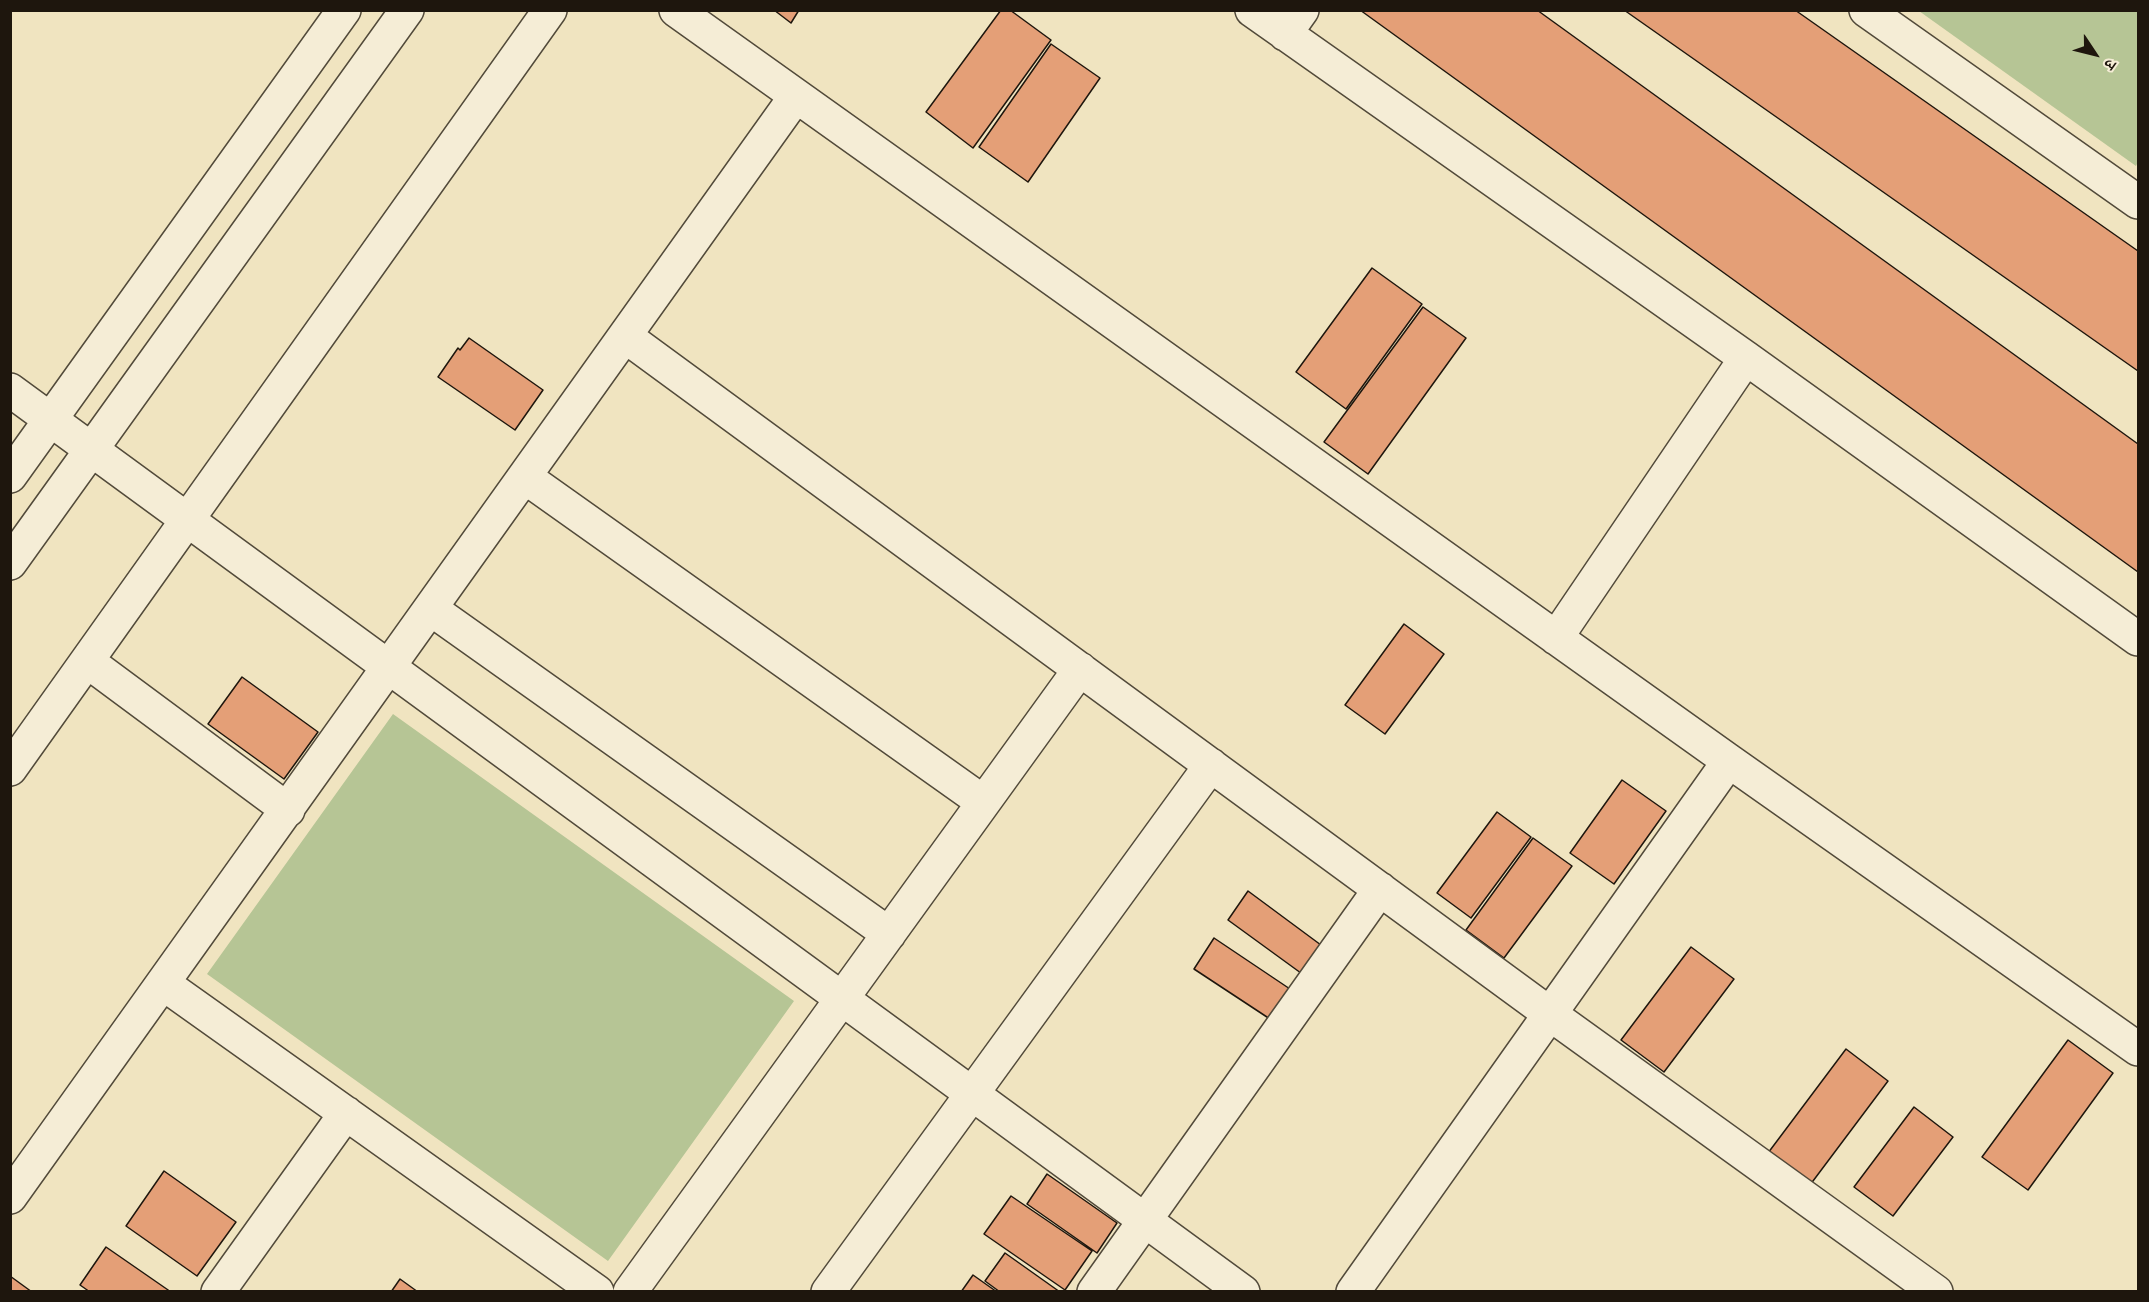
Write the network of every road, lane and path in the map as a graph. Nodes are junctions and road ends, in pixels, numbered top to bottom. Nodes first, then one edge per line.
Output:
1 (344, 10) edge
2 (406, 10) edge
3 (550, 10) edge
4 (676, 10) edge
5 (1252, 10) edge
6 (1866, 10) edge
7 (1293, 22) edge
8 (796, 96) junction
9 (2139, 202) edge
10 (625, 336) junction
11 (1746, 358) junction
12 (10, 390) edge
13 (51, 420) junction
14 (92, 450) junction
15 (10, 476) edge
16 (525, 477) junction
17 (188, 520) junction
18 (10, 563) edge
19 (431, 609) junction
20 (1556, 638) junction
21 (2139, 639) edge
22 (87, 661) junction
23 (389, 667) junction
24 (1080, 669) junction
25 (1730, 761) junction
26 (1211, 765) junction
27 (10, 769) edge
28 (983, 802) junction
29 (288, 810) junction
30 (1380, 889) junction
31 (888, 934) junction
32 (164, 984) junction
33 (842, 998) junction
34 (1550, 1014) junction
35 (2139, 1049) edge
36 (972, 1093) junction
37 (346, 1113) junction
38 (10, 1197) edge
39 (1145, 1220) junction
40 (219, 1292) edge
41 (597, 1292) edge
42 (630, 1292) edge
43 (828, 1292) edge
44 (1094, 1292) edge
45 (1243, 1292) edge
46 (1353, 1292) edge
47 (1936, 1292) edge

1 - 13 street
2 - 14 street
3 - 17 street
4 - 8 street
5 - 7 street
6 - 9 street
7 - 11 street
8 - 10 street
8 - 20 street
10 - 16 street
10 - 24 street
11 - 20 street
11 - 21 street
12 - 13 street
13 - 14 street
13 - 15 street
14 - 17 street
14 - 18 street
16 - 19 street
16 - 28 street
17 - 22 street
17 - 23 street
19 - 23 street
19 - 31 street
20 - 25 street
22 - 27 street
22 - 29 street
23 - 29 street
23 - 33 street
24 - 26 street
24 - 28 street
25 - 34 street
25 - 35 street
26 - 30 street
26 - 36 street
28 - 31 street
29 - 32 street
30 - 34 street
30 - 39 street
31 - 33 street
32 - 37 street
32 - 38 street
33 - 36 street
33 - 42 street
34 - 46 street
34 - 47 street
36 - 39 street
36 - 43 street
37 - 40 street
37 - 41 street
39 - 44 street
39 - 45 street

